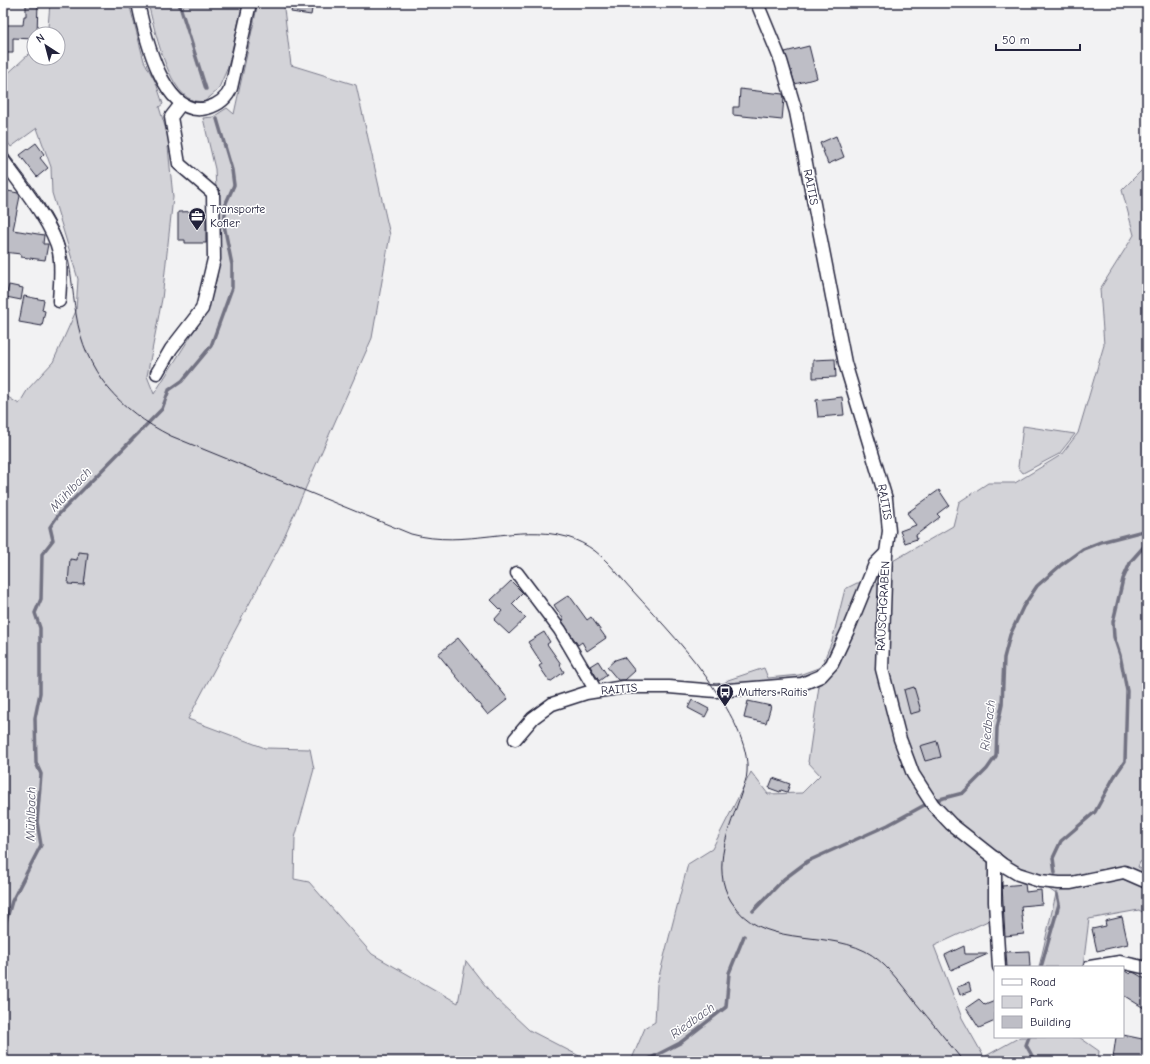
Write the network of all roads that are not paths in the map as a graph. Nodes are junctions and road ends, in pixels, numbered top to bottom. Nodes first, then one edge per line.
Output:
1 (138, 3) edge
2 (250, 3) edge
3 (757, 3) edge
4 (182, 104) junction
5 (3, 160) edge
6 (59, 301) dead end
7 (157, 373) dead end
8 (886, 553) junction
9 (517, 573) dead end
10 (596, 691) junction
11 (515, 739) dead end
12 (995, 858) junction
13 (1147, 882) edge
14 (999, 966) edge
15 (1096, 966) edge
16 (1147, 968) edge

1 - 4 street
2 - 4 street
3 - 8 street, RAITIS
4 - 7 street
5 - 6 street
8 - 10 street, RAITIS
8 - 12 street, RAUSCHGRABEN
9 - 10 street
10 - 11 street, RAITIS
12 - 13 street, RAUSCHGRABEN
12 - 14 street
15 - 16 street

